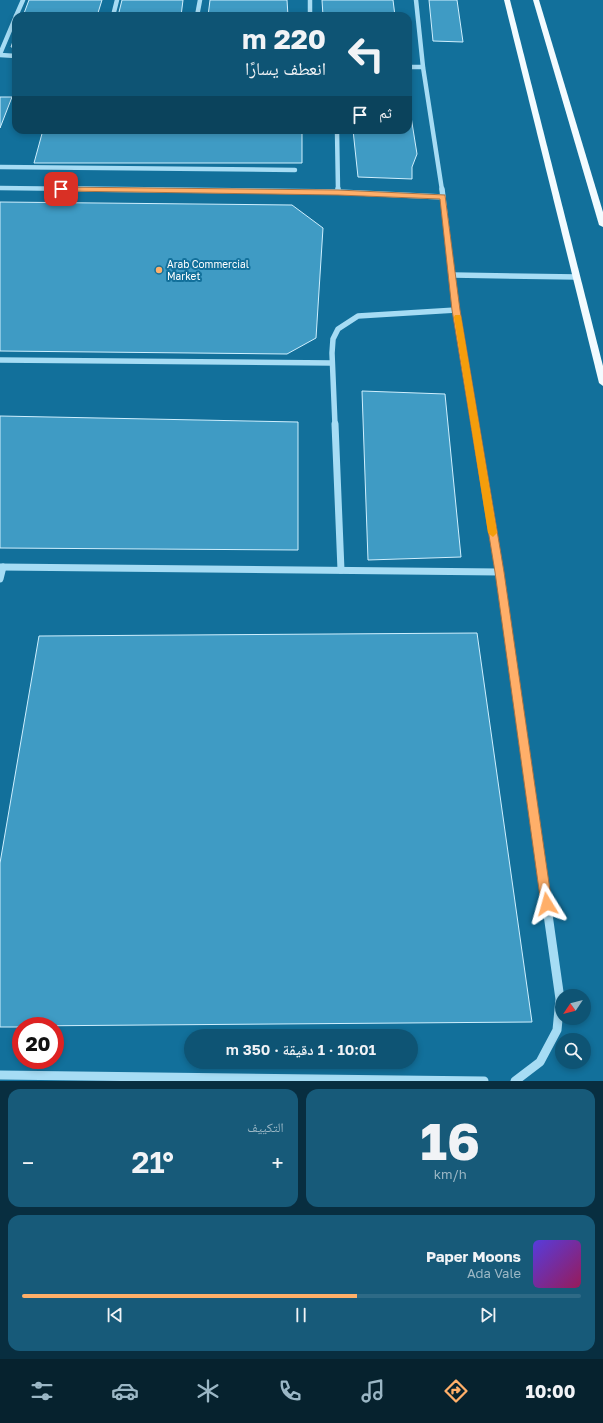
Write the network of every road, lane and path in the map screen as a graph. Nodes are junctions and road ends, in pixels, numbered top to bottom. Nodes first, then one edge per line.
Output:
1 (23, 0) edge
2 (116, 0) edge
3 (200, 0) edge
4 (310, 0) edge
5 (416, 0) edge
6 (507, 0) edge
7 (536, 0) edge
8 (18, 12) edge
9 (114, 12) edge
10 (198, 12) edge
11 (310, 12) edge
12 (12, 26) edge
13 (0, 55) edge
14 (12, 56) edge
15 (412, 66) edge
16 (423, 67) junction
17 (337, 134) edge
18 (0, 167) edge
19 (295, 170) dead end
20 (0, 188) edge
21 (338, 192) junction
22 (443, 197) junction
23 (603, 225) edge
24 (453, 275) junction
25 (577, 278) junction
26 (456, 310) junction
27 (0, 360) edge
28 (332, 363) junction
29 (603, 383) edge
30 (1, 567) edge
31 (341, 570) junction
32 (499, 572) junction
33 (0, 579) edge
34 (0, 1075) edge
35 (484, 1081) edge
36 (515, 1081) edge

1 - 8 lane
2 - 9 lane
3 - 10 lane
4 - 11 lane
5 - 16 lane
6 - 25 main road
7 - 23 main road
12 - 13 lane
13 - 14 lane
15 - 16 lane
16 - 22 lane
17 - 21 lane
18 - 19 lane
20 - 21 lane
21 - 22 lane
22 - 24 lane
24 - 25 lane
24 - 26 lane
25 - 29 main road
26 - 28 lane
26 - 32 lane
27 - 28 lane
28 - 31 lane
30 - 31 lane
30 - 33 lane
31 - 32 lane
32 - 36 lane
34 - 35 lane

